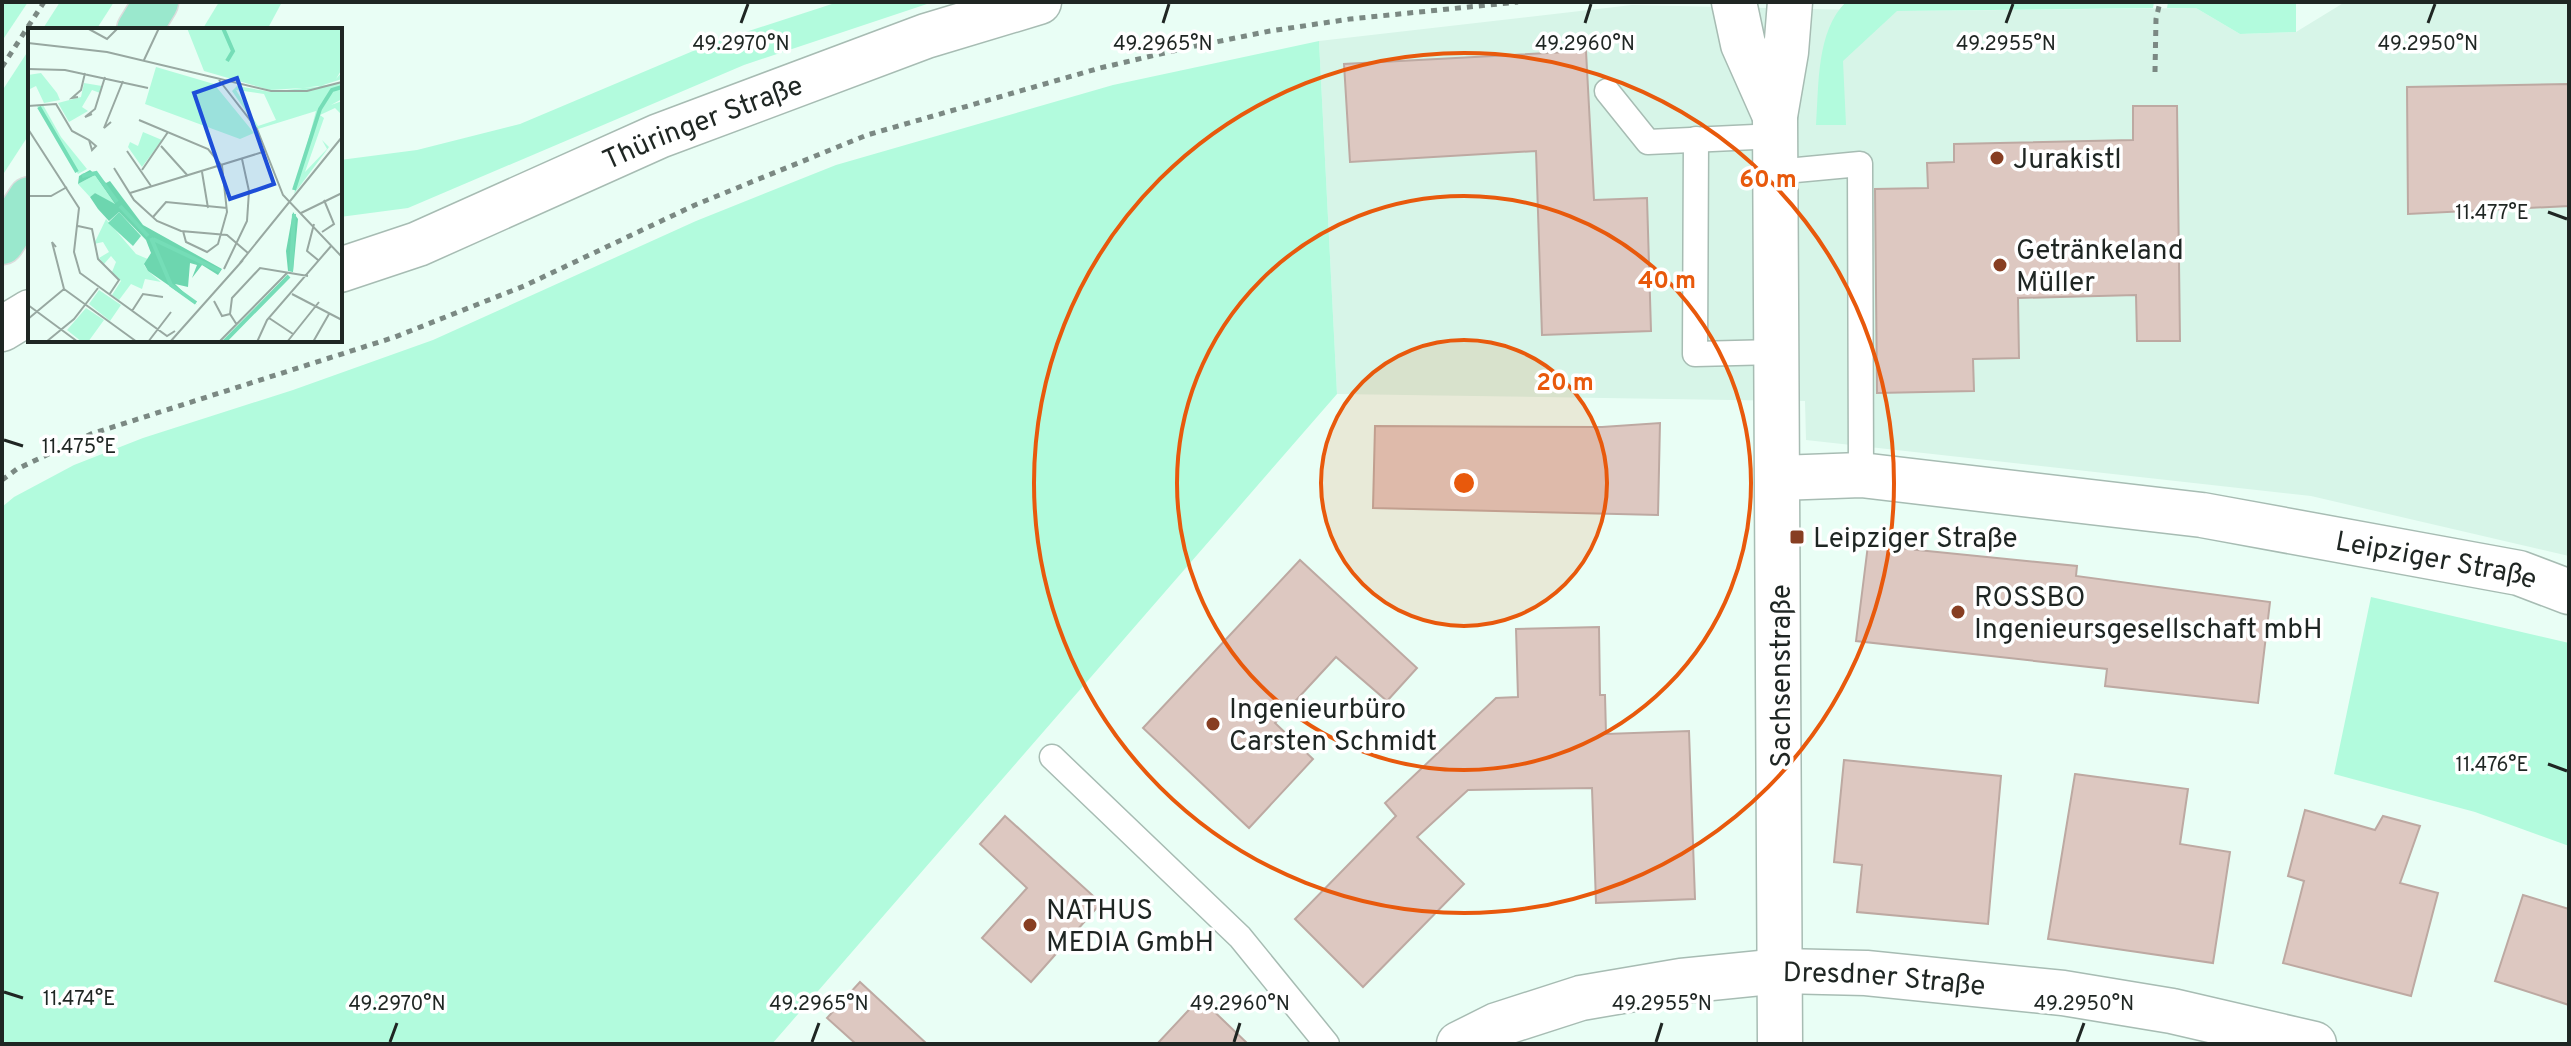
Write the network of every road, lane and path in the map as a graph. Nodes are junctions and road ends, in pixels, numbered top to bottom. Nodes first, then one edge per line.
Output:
1 (44, 2) edge
2 (156, 2) edge
3 (1039, 2) edge
4 (1518, 2) edge
5 (1734, 2) edge
6 (1790, 2) edge
7 (2160, 2) edge
8 (140, 28) edge
9 (2, 67) edge
10 (2155, 72) dead end
11 (1607, 91) dead end
12 (1696, 139) junction
13 (1776, 142) junction
14 (28, 202) edge
15 (2, 242) edge
16 (351, 260) edge
17 (28, 313) edge
18 (2, 329) edge
19 (1776, 352) junction
20 (1861, 475) junction
21 (1779, 478) junction
22 (2, 480) edge
23 (2569, 592) edge
24 (1052, 757) dead end
25 (1781, 971) junction
26 (1327, 1044) edge
27 (1459, 1044) edge
28 (1780, 1044) edge
29 (2314, 1044) edge

1 - 9 path
2 - 8 main road
3 - 16 street, Thüringer Straße
4 - 22 path
5 - 13 street, Sachsenstraße
6 - 13 street, Sachsenstraße
7 - 10 path
11 - 12 lane
12 - 13 lane
12 - 19 lane
13 - 19 street, Sachsenstraße
13 - 20 lane
14 - 15 main road
17 - 18 street
19 - 21 street, Sachsenstraße
20 - 21 street, Leipziger Straße
20 - 23 street, Leipziger Straße
21 - 25 street, Sachsenstraße
24 - 26 lane
25 - 27 street, Dresdner Straße
25 - 28 street, Sachsenstraße
25 - 29 street, Dresdner Straße

